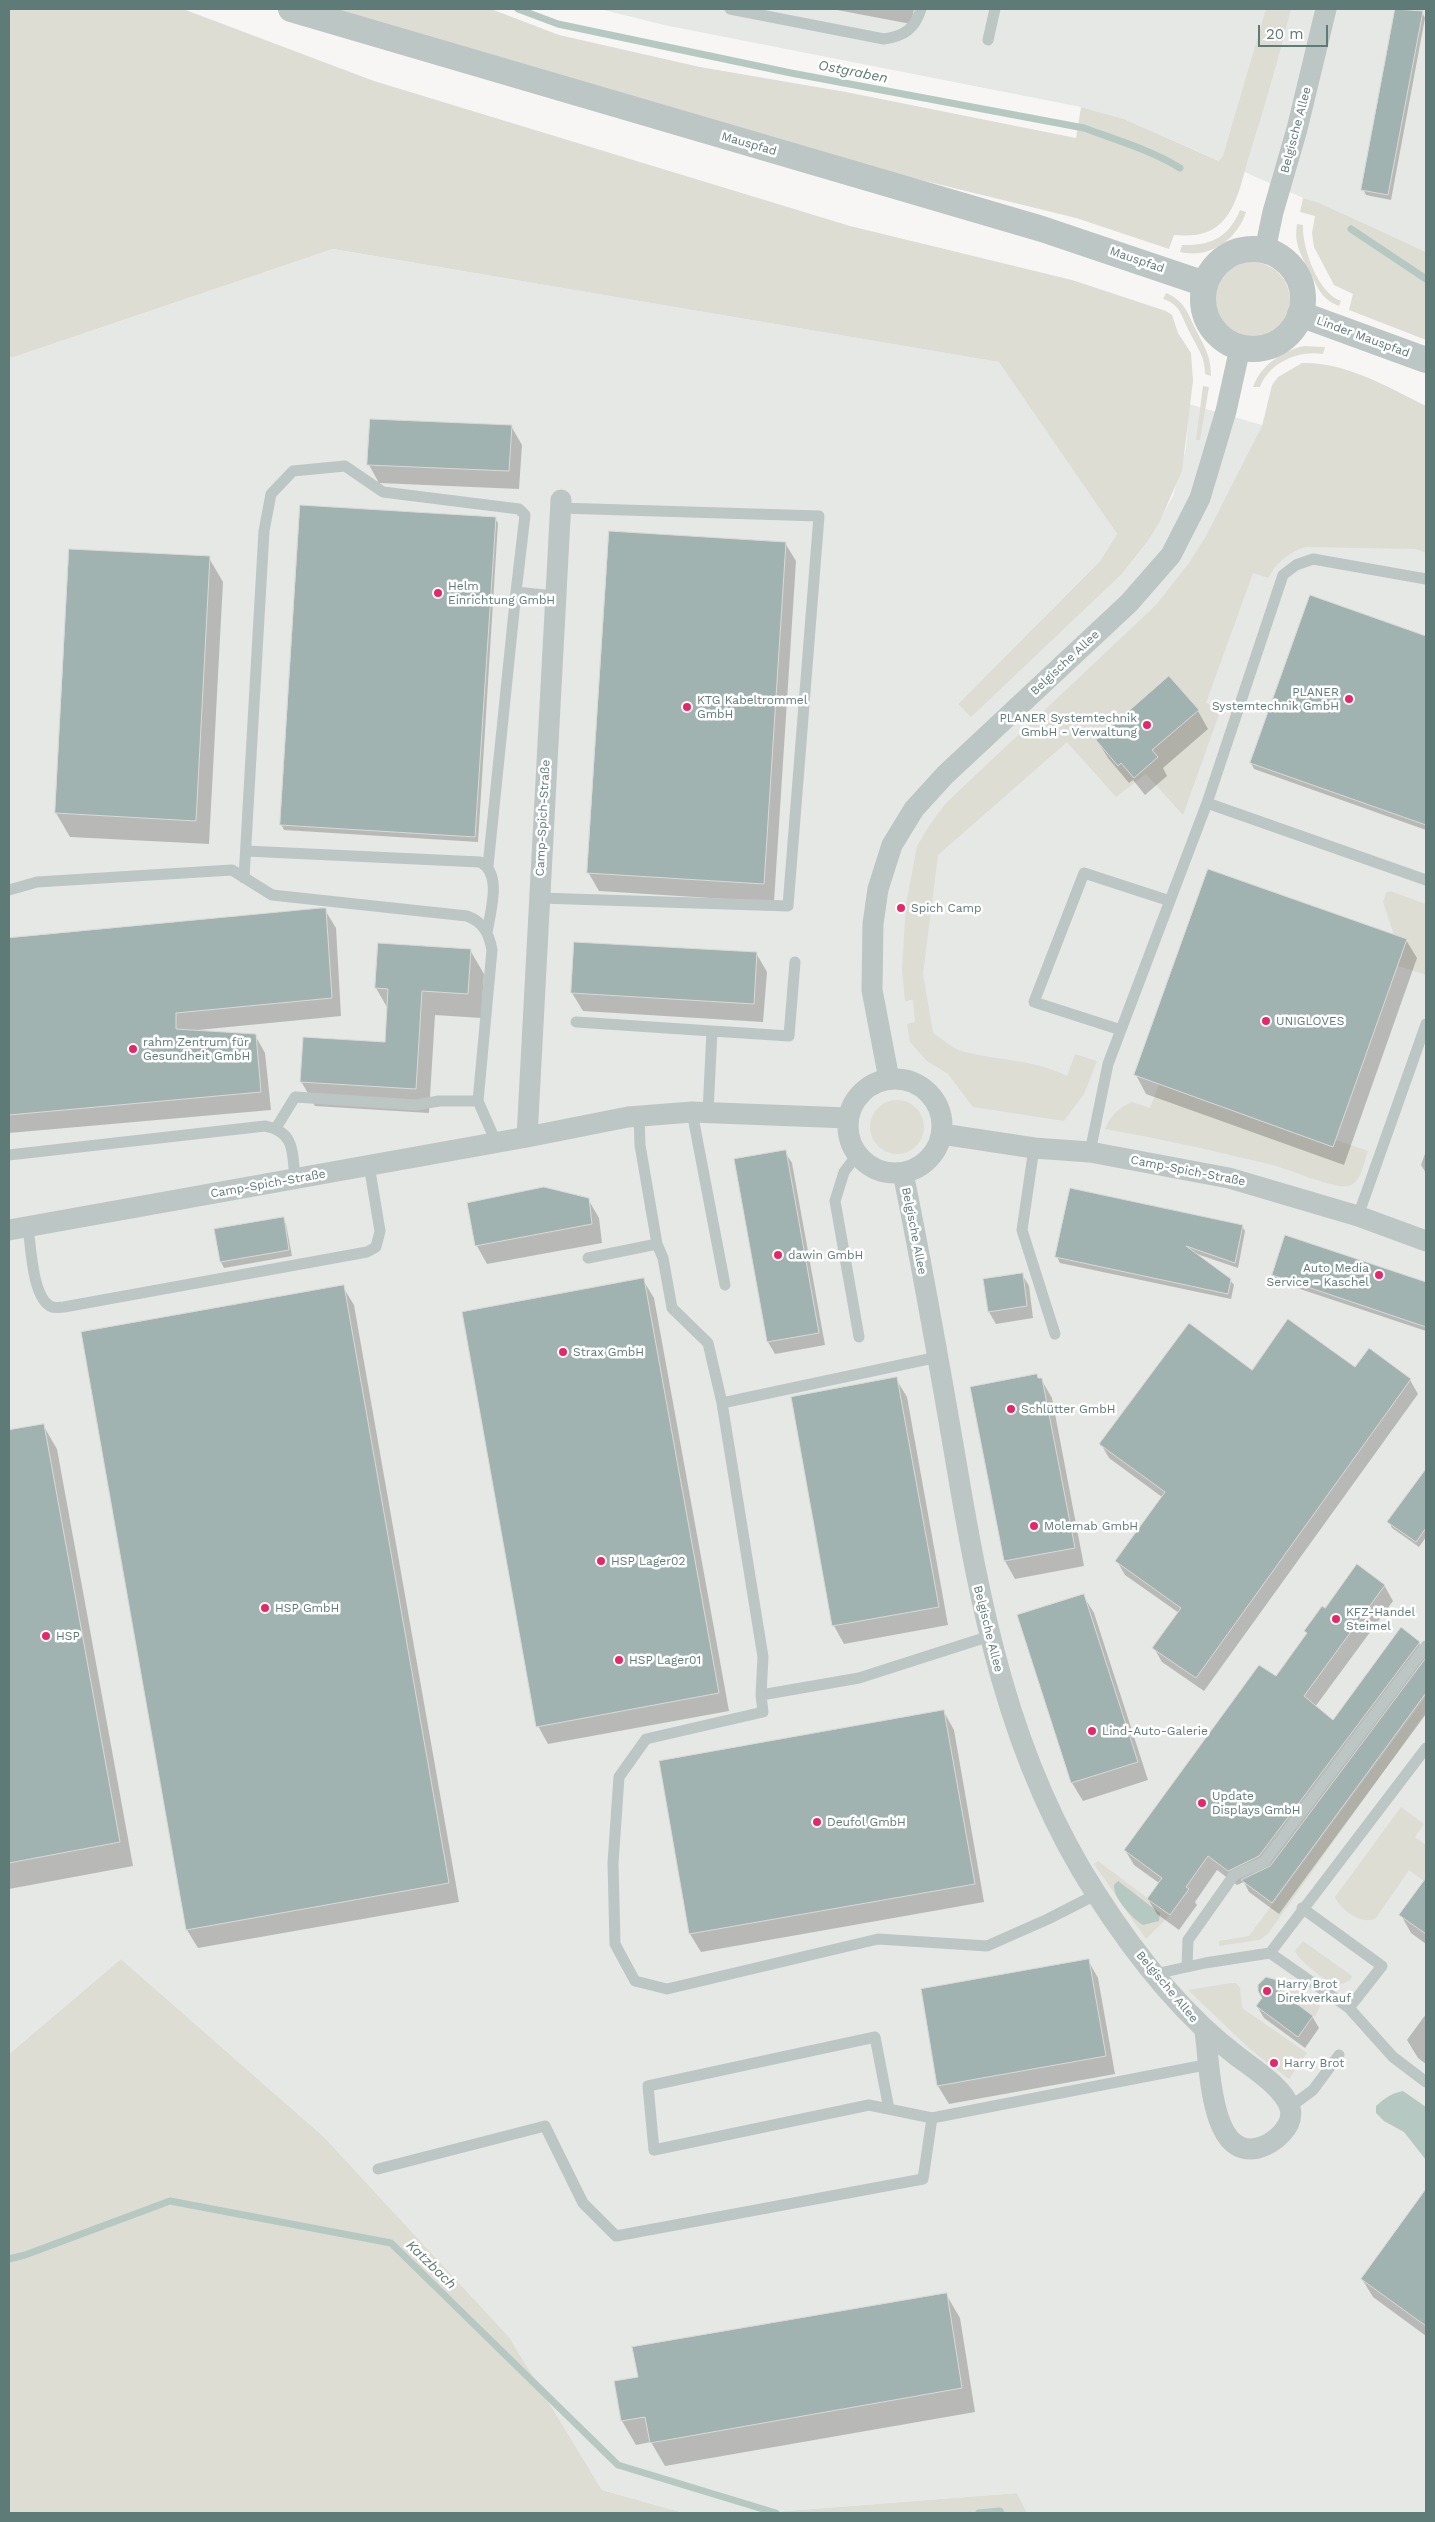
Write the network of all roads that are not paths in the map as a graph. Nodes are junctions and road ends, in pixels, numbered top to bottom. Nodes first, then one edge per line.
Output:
1 (292, 9) edge
2 (730, 9) edge
3 (921, 9) edge
4 (995, 9) edge
5 (1326, 9) edge
6 (988, 40) dead end
7 (1265, 250) junction
8 (1205, 284) junction
9 (1300, 314) junction
10 (1240, 348) junction
11 (1426, 360) edge
12 (561, 504) joint
13 (1426, 579) edge
14 (516, 592) junction
15 (554, 596) junction
16 (1207, 803) junction
17 (246, 851) junction
18 (488, 866) junction
19 (244, 878) junction
20 (1426, 880) edge
21 (9, 890) edge
22 (540, 898) junction
23 (1170, 901) junction
24 (487, 933) junction
25 (795, 962) dead end
26 (576, 1022) dead end
27 (1426, 1024) edge
28 (1121, 1030) junction
29 (712, 1031) junction
30 (889, 1079) junction
31 (478, 1101) junction
32 (700, 1112) junction
33 (639, 1116) junction
34 (848, 1118) junction
35 (276, 1128) junction
36 (942, 1134) junction
37 (527, 1137) junction
38 (496, 1142) junction
39 (1034, 1148) junction
40 (1090, 1152) junction
41 (9, 1154) edge
42 (857, 1155) junction
43 (369, 1165) junction
44 (903, 1173) junction
45 (295, 1179) junction
46 (1358, 1216) junction
47 (18, 1229) edge
48 (1426, 1241) edge
49 (656, 1244) junction
50 (588, 1258) dead end
51 (725, 1284) dead end
52 (1055, 1334) dead end
53 (859, 1337) dead end
54 (938, 1357) junction
55 (722, 1403) junction
56 (990, 1636) junction
57 (1426, 1646) edge
58 (761, 1695) junction
59 (1426, 1748) edge
60 (1096, 1894) junction
61 (1302, 1908) junction
62 (1270, 1953) junction
63 (1187, 1966) junction
64 (1154, 1974) junction
65 (1349, 2008) junction
66 (1205, 2032) junction
67 (1338, 2055) dead end
68 (1210, 2064) junction
69 (1426, 2082) edge
70 (1290, 2108) junction
71 (889, 2109) junction
72 (932, 2118) junction
73 (378, 2169) dead end

1 - 8 street, Mauspfad
2 - 3 lane
4 - 6 lane
5 - 7 street, Belgische Allee
7 - 8 street
7 - 9 street
8 - 10 street
9 - 10 street
9 - 11 street, Linder Mauspfad
10 - 30 street, Belgische Allee
12 - 15 street, Camp-Spich-Straße
12 - 22 lane
13 - 16 lane
14 - 15 lane
14 - 17 lane
14 - 18 lane
15 - 22 street, Camp-Spich-Straße
16 - 20 lane
16 - 23 lane
17 - 18 lane
17 - 19 lane
18 - 24 lane
19 - 21 lane
19 - 24 lane
22 - 37 street, Camp-Spich-Straße
23 - 28 lane
23 - 28 lane
24 - 31 lane
25 - 29 lane
26 - 29 lane
27 - 46 lane
28 - 40 lane
29 - 32 lane
30 - 34 street
30 - 36 street
31 - 35 lane
31 - 38 lane
32 - 33 street, Camp-Spich-Straße
32 - 34 street, Camp-Spich-Straße
32 - 51 lane
33 - 37 street, Camp-Spich-Straße
33 - 49 lane
34 - 42 street
35 - 41 lane
35 - 45 lane
36 - 39 street, Camp-Spich-Straße
36 - 44 street, Belgische Allee
37 - 38 street, Camp-Spich-Straße
38 - 43 street, Camp-Spich-Straße
39 - 40 street, Camp-Spich-Straße
39 - 52 lane
40 - 46 street, Camp-Spich-Straße
42 - 44 street, Belgische Allee
42 - 53 lane
43 - 45 street, Camp-Spich-Straße
43 - 47 lane
44 - 54 street, Belgische Allee
45 - 47 street, Camp-Spich-Straße
46 - 48 street, Camp-Spich-Straße
49 - 50 lane
49 - 55 lane
54 - 55 lane
54 - 56 street, Belgische Allee
55 - 58 lane
56 - 58 lane
56 - 60 street, Belgische Allee
57 - 63 lane
58 - 60 lane
59 - 61 lane
60 - 64 street, Belgische Allee
61 - 62 lane
61 - 65 lane
62 - 63 lane
62 - 65 lane
63 - 64 lane
64 - 66 street, Belgische Allee
65 - 69 lane
66 - 68 street, Belgische Allee
66 - 70 street, Belgische Allee
67 - 70 lane
68 - 70 street, Belgische Allee
68 - 72 lane
71 - 71 lane
71 - 72 lane
72 - 73 lane

